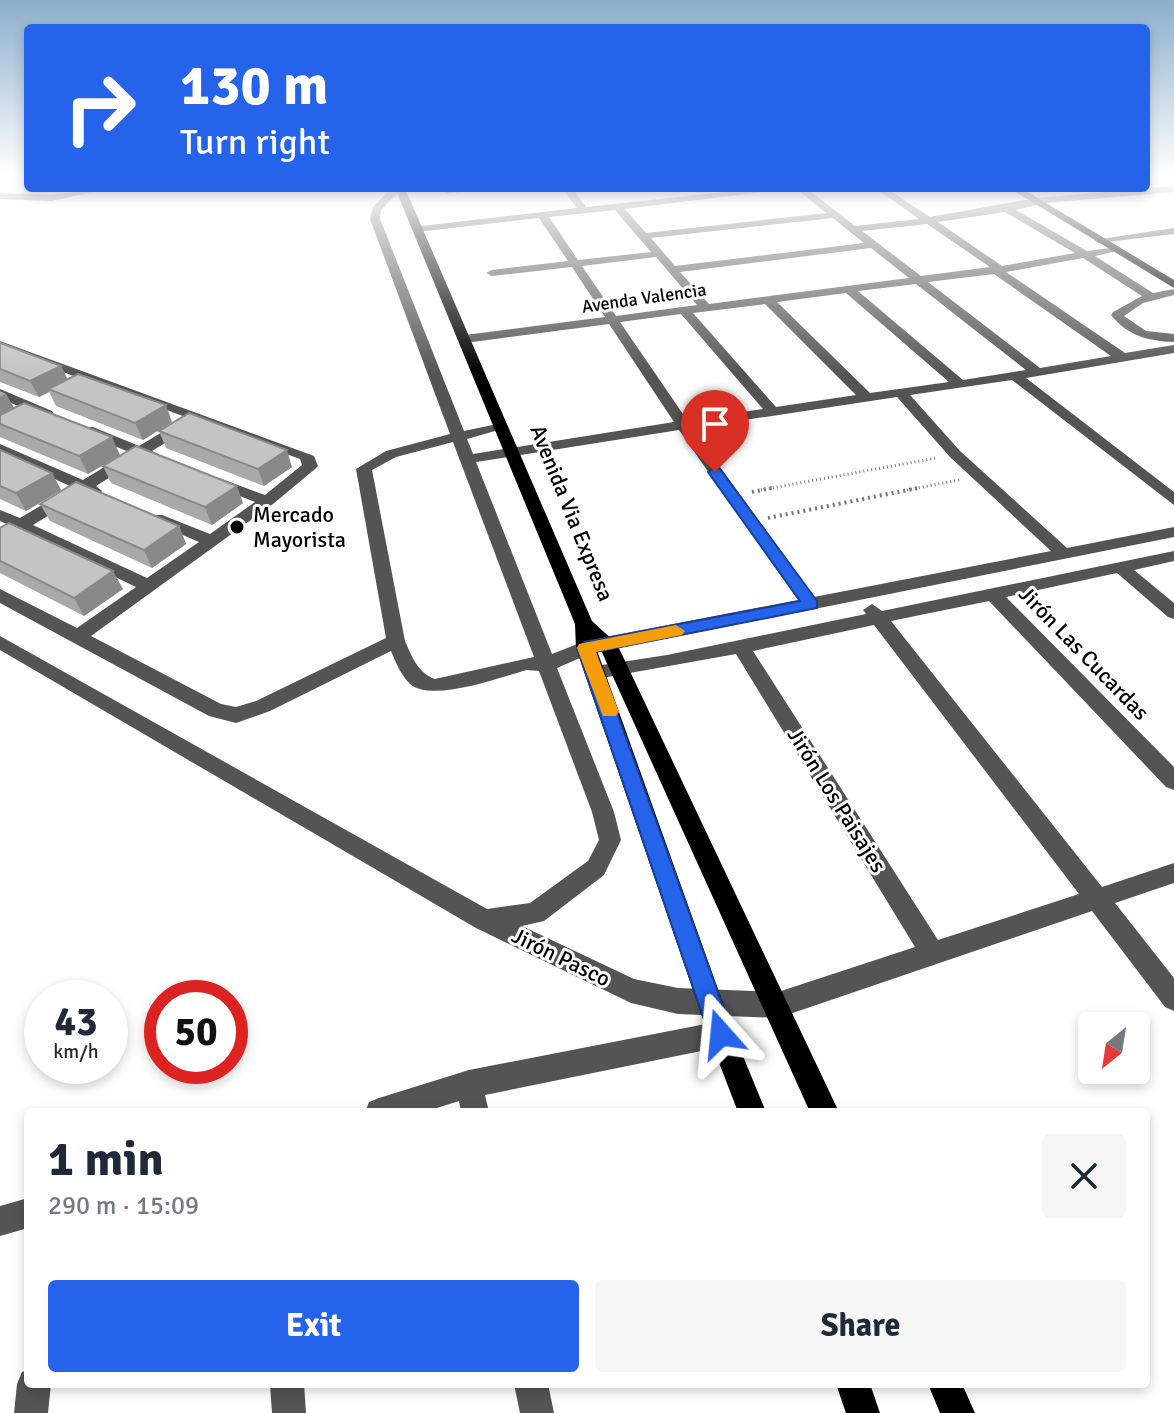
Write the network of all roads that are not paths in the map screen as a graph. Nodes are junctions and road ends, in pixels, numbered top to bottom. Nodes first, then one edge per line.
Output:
1 (384, 243) edge
2 (423, 243) edge
3 (562, 243) edge
4 (649, 243) edge
5 (871, 243) edge
6 (959, 243) edge
7 (1066, 243) edge
8 (1104, 243) edge
9 (874, 245) junction
10 (1113, 249) junction
11 (658, 254) junction
12 (1085, 254) junction
13 (576, 263) junction
14 (674, 269) junction
15 (998, 269) junction
16 (492, 273) dead end
17 (916, 280) junction
18 (1174, 285) edge
19 (847, 288) junction
20 (1174, 292) edge
21 (1151, 297) junction
22 (768, 300) junction
23 (705, 307) junction
24 (684, 310) junction
25 (613, 321) junction
26 (1152, 338) junction
27 (1174, 338) edge
28 (465, 339) junction
29 (0, 345) edge
30 (1168, 350) edge
31 (1123, 358) junction
32 (1037, 372) junction
33 (1015, 376) junction
34 (92, 378) junction
35 (960, 384) junction
36 (900, 392) junction
37 (0, 393) edge
38 (865, 396) junction
39 (771, 410) junction
40 (29, 412) junction
41 (198, 417) junction
42 (683, 424) junction
43 (502, 427) junction
44 (460, 438) junction
45 (0, 448) edge
46 (511, 450) junction
47 (141, 452) junction
48 (469, 459) junction
49 (169, 463) edge
50 (197, 474) edge
51 (84, 487) junction
52 (112, 499) edge
53 (1174, 500) edge
54 (267, 501) junction
55 (141, 511) edge
56 (0, 515) edge
57 (21, 525) junction
58 (1174, 532) edge
59 (0, 538) edge
60 (212, 541) junction
61 (1063, 553) junction
62 (1174, 556) edge
63 (1119, 566) junction
64 (149, 586) junction
65 (992, 593) junction
66 (859, 594) junction
67 (0, 595) edge
68 (811, 605) junction
69 (1174, 613) edge
70 (878, 616) junction
71 (77, 637) junction
72 (396, 641) junction
73 (0, 642) edge
74 (596, 646) junction
75 (740, 646) junction
76 (545, 665) junction
77 (608, 670) junction
78 (1174, 781) edge
79 (1174, 873) edge
80 (1094, 898) junction
81 (485, 920) junction
82 (934, 955) junction
83 (1174, 998) edge
84 (711, 1001) junction
85 (778, 1005) junction
86 (721, 1034) junction
87 (469, 1084) junction
88 (392, 1108) edge
89 (474, 1108) edge
90 (750, 1108) edge
91 (823, 1108) edge
92 (24, 1214) edge
93 (0, 1221) edge
94 (34, 1388) edge
95 (287, 1388) edge
96 (532, 1388) edge
97 (854, 1388) edge
98 (947, 1388) edge
99 (31, 1413) edge
100 (289, 1413) edge
101 (537, 1413) edge
102 (863, 1413) edge
103 (958, 1413) edge

1 - 44 street
2 - 28 main road, Avenida Via Expresa
3 - 13 street
4 - 11 street
5 - 9 street
6 - 15 street
7 - 12 street
8 - 10 main road
9 - 14 street
9 - 17 street
10 - 12 street, Avenda Valencia
10 - 18 main road
11 - 13 street
11 - 14 street
12 - 15 street, Avenda Valencia
12 - 21 street
13 - 16 street
13 - 25 street
14 - 23 street
15 - 17 street, Avenda Valencia
15 - 31 street
17 - 19 street, Avenda Valencia
17 - 32 street
19 - 22 street, Avenda Valencia
19 - 35 street
20 - 21 street
21 - 26 street
22 - 23 street, Avenda Valencia
22 - 38 street
23 - 24 street, Avenda Valencia
24 - 25 street, Avenda Valencia
24 - 39 street
25 - 28 street, Avenda Valencia
25 - 42 street
26 - 27 street
26 - 30 street
28 - 43 main road, Avenida Via Expresa
29 - 34 street
30 - 31 street
31 - 32 street
32 - 33 street
33 - 35 street
33 - 53 street
34 - 40 street
34 - 41 street
35 - 36 street
36 - 38 street
36 - 61 street
37 - 40 street
38 - 39 street
39 - 42 street
40 - 47 street
41 - 47 street
41 - 54 street
42 - 46 street
42 - 68 street
43 - 44 street
43 - 46 main road, Avenida Via Expresa
44 - 48 street
44 - 72 street
45 - 51 street
46 - 48 street
46 - 74 main road, Avenida Via Expresa
47 - 49 street
47 - 51 street
48 - 76 street
50 - 54 street
51 - 52 street
51 - 57 street
54 - 60 street
55 - 60 street
56 - 57 street
57 - 59 street
57 - 64 street
58 - 61 street
60 - 64 street
61 - 66 street
62 - 63 street
63 - 65 street
63 - 69 street
64 - 71 street
65 - 70 street
65 - 78 street, Jirón Las Cucardas
66 - 68 street
66 - 70 street
67 - 71 street
68 - 74 street
70 - 75 street
70 - 80 street
71 - 72 street
72 - 76 street
73 - 81 street, Jirón Pasco
74 - 76 street
74 - 77 main road
75 - 77 street
75 - 82 street, Jirón Los Paisajes
76 - 81 street
77 - 84 main road
77 - 85 main road
79 - 80 street, Jirón Pasco
80 - 82 street, Jirón Pasco
80 - 83 street
81 - 84 street, Jirón Pasco
82 - 85 street, Jirón Pasco
84 - 85 street, Jirón Pasco
84 - 86 main road
85 - 91 main road
86 - 87 street
86 - 90 main road
87 - 88 street
87 - 89 street
92 - 93 street
94 - 99 street
95 - 100 street
96 - 101 street
97 - 102 main road
98 - 103 main road

